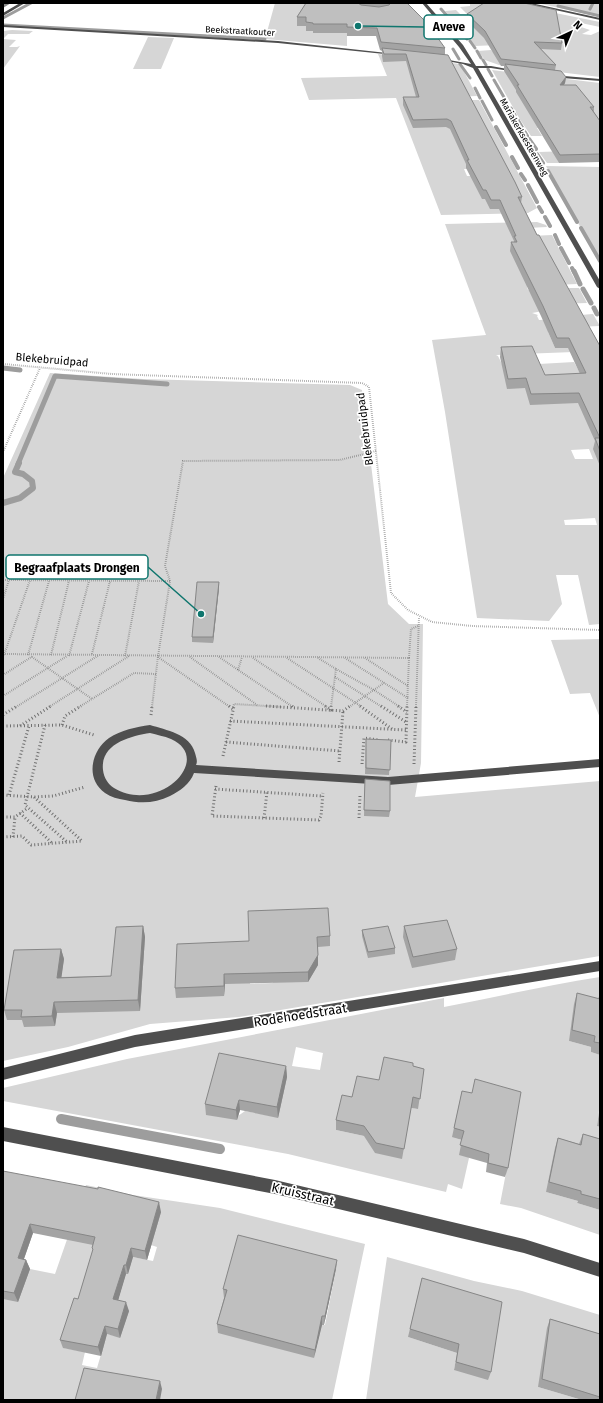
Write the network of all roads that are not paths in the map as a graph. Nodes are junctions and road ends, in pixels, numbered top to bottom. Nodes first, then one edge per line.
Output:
1 (23, 3) edge
2 (424, 3) edge
3 (526, 3) edge
4 (3, 15) edge
5 (600, 19) edge
6 (3, 26) edge
7 (400, 55) edge
8 (431, 58) edge
9 (475, 67) junction
10 (525, 72) edge
11 (547, 75) edge
12 (600, 80) edge
13 (600, 287) edge
14 (600, 762) edge
15 (192, 769) junction
16 (600, 966) edge
17 (3, 1074) edge
18 (3, 1134) edge
19 (600, 1270) edge

1 - 4 street
2 - 9 street, Mariakerksesteenweg
3 - 5 street
6 - 7 street, Beekstraatkouter
8 - 9 street
9 - 10 street
9 - 13 street, Mariakerksesteenweg
11 - 12 street
14 - 15 street
15 - 15 street
16 - 17 street, Rodehoedstraat
18 - 19 street, Kruisstraat

